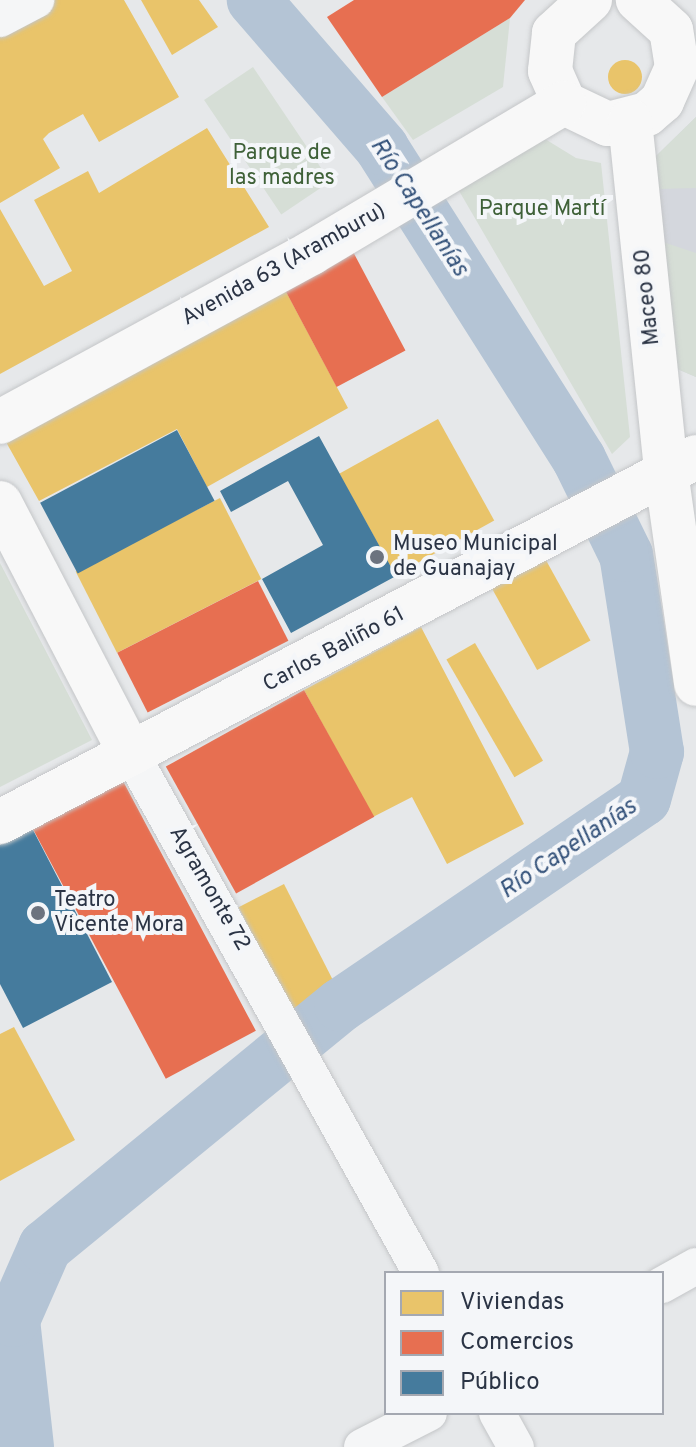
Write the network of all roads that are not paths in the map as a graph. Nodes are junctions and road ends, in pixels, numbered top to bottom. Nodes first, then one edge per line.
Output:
1 (36, 0) edge
2 (638, 0) edge
3 (584, 1) edge
4 (0, 19) edge
5 (684, 28) edge
6 (564, 103) junction
7 (630, 121) junction
8 (0, 422) edge
9 (681, 464) edge
10 (0, 503) edge
11 (696, 684) edge
12 (128, 748) junction
13 (0, 822) edge
14 (696, 1266) edge
15 (420, 1271) edge
16 (664, 1284) edge
17 (425, 1415) edge
18 (498, 1415) edge
19 (362, 1447) edge
20 (516, 1447) edge

1 - 4 street
2 - 5 main road
3 - 6 main road
5 - 7 main road
6 - 7 main road
6 - 8 main road, Avenida 63 (Aramburu)
7 - 9 main road, Maceo 80
9 - 11 main road, Maceo 80
9 - 12 main road, Carlos Baliño 61
10 - 12 main road, Agramonte 72
12 - 13 main road, Carlos Baliño 61
12 - 15 street, Agramonte 72
14 - 16 street
17 - 19 street
18 - 20 street

